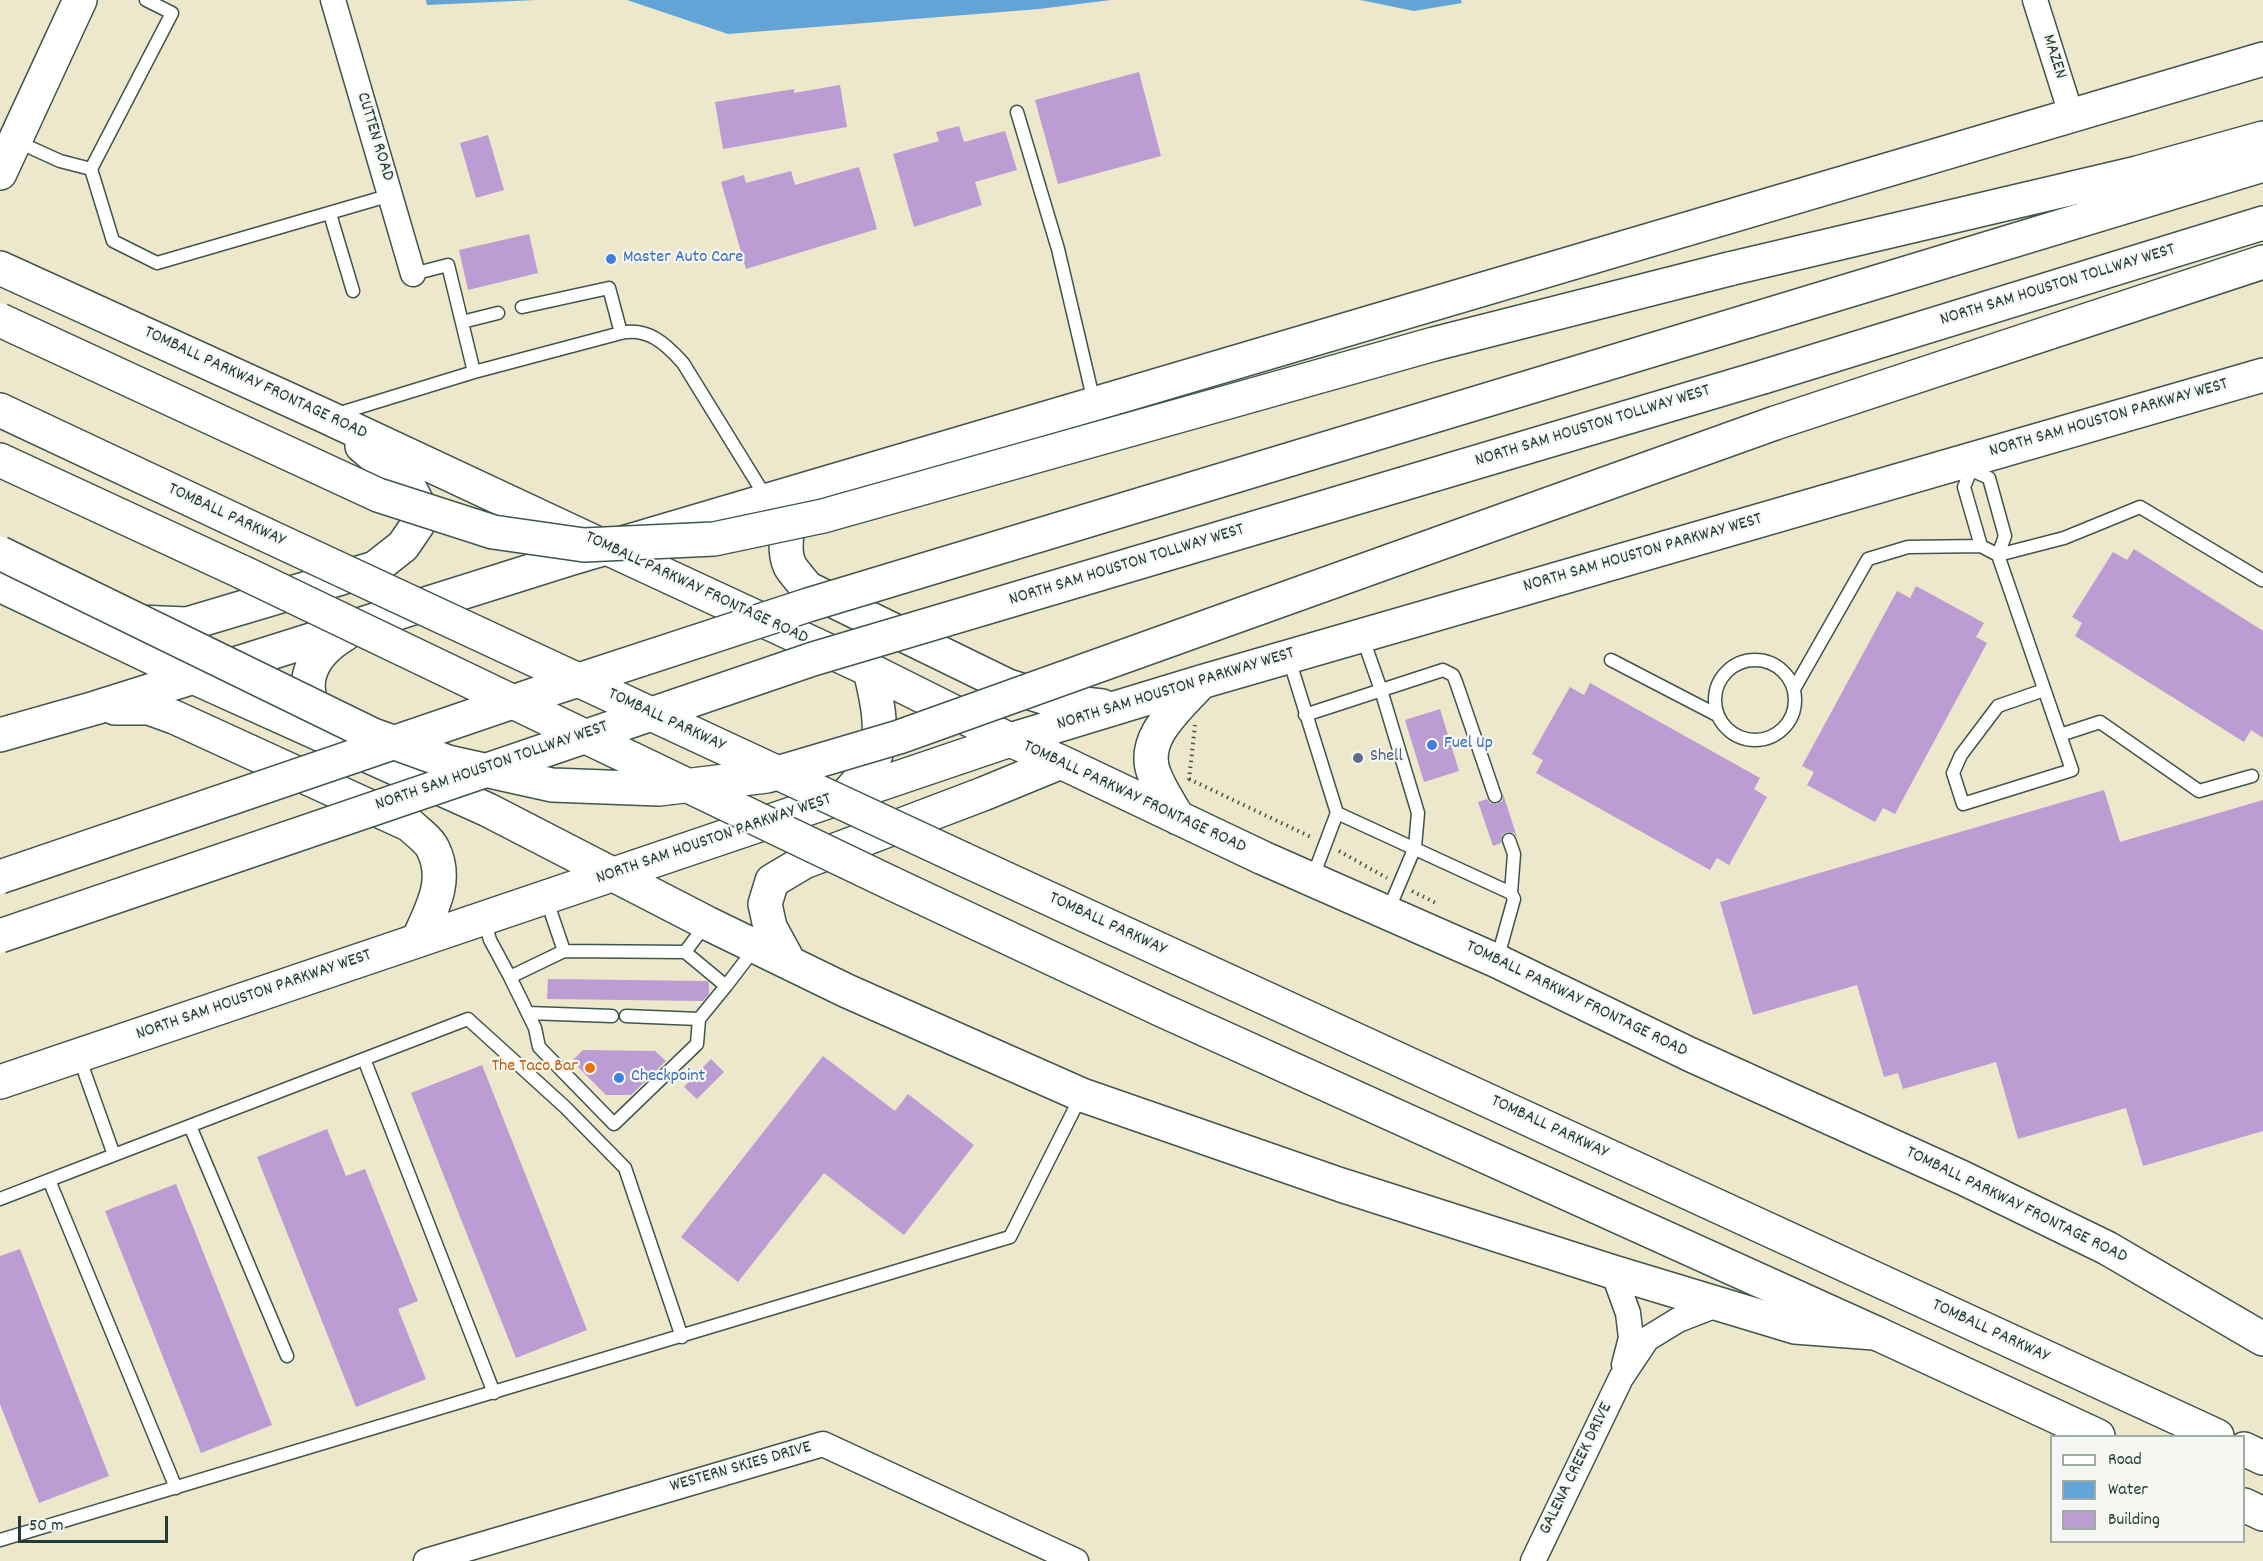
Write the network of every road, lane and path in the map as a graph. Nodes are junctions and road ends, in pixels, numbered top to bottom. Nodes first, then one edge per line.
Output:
1 (80, 0) edge
2 (146, 0) edge
3 (333, 0) edge
4 (2035, 0) edge
5 (2263, 59) edge
6 (1017, 112) dead end
7 (2071, 114) junction
8 (2263, 138) edge
9 (15, 140) junction
10 (2263, 165) edge
11 (91, 169) junction
12 (0, 173) edge
13 (391, 195) junction
14 (330, 214) junction
15 (2263, 223) edge
16 (2263, 262) edge
17 (0, 268) edge
18 (413, 274) joint
19 (352, 291) dead end
20 (522, 307) dead end
21 (498, 313) dead end
22 (0, 320) edge
23 (462, 322) junction
24 (621, 333) junction
25 (474, 372) junction
26 (2263, 375) edge
27 (1095, 403) junction
28 (0, 410) edge
29 (327, 417) junction
30 (0, 459) edge
31 (1970, 465) junction
32 (822, 483) junction
33 (768, 500) junction
34 (1981, 546) junction
35 (607, 548) junction
36 (0, 553) edge
37 (1998, 555) junction
38 (2263, 578) edge
39 (0, 585) edge
40 (35, 602) junction
41 (364, 623) junction
42 (1362, 635) junction
43 (1288, 657) junction
44 (1611, 660) dead end
45 (870, 670) junction
46 (191, 676) junction
47 (1201, 682) junction
48 (1794, 689) junction
49 (1381, 690) junction
50 (2044, 690) junction
51 (1118, 707) junction
52 (95, 708) junction
53 (1305, 715) junction
54 (1717, 715) junction
55 (1193, 717) dead end
56 (0, 735) edge
57 (2060, 735) junction
58 (1010, 740) junction
59 (346, 746) junction
60 (1061, 762) junction
61 (2252, 776) dead end
62 (1189, 779) junction
63 (846, 795) junction
64 (1495, 796) dead end
65 (1182, 802) junction
66 (1337, 813) junction
67 (1509, 840) dead end
68 (1326, 844) junction
69 (1415, 847) junction
70 (612, 875) junction
71 (0, 877) edge
72 (1312, 880) junction
73 (1511, 893) junction
74 (545, 897) junction
75 (1393, 899) junction
76 (1441, 906) dead end
77 (483, 918) junction
78 (706, 922) junction
79 (0, 936) edge
80 (418, 940) junction
81 (756, 947) junction
82 (564, 951) junction
83 (685, 952) junction
84 (1497, 961) junction
85 (789, 962) junction
86 (510, 977) junction
87 (726, 986) junction
88 (528, 1013) junction
89 (612, 1016) dead end
90 (626, 1016) dead end
91 (699, 1018) junction
92 (78, 1056) junction
93 (364, 1059) junction
94 (0, 1082) edge
95 (1082, 1095) junction
96 (190, 1126) junction
97 (114, 1155) junction
98 (49, 1180) junction
99 (0, 1199) edge
100 (1613, 1272) junction
101 (1719, 1304) junction
102 (1878, 1334) junction
103 (682, 1337) junction
104 (2263, 1339) edge
105 (287, 1356) dead end
106 (1621, 1378) junction
107 (494, 1393) junction
108 (2094, 1435) edge
109 (2213, 1435) edge
110 (2245, 1449) edge
111 (2263, 1458) edge
112 (176, 1488) junction
113 (2245, 1505) edge
114 (2263, 1514) edge
115 (0, 1540) edge
116 (426, 1561) edge
117 (1076, 1561) edge
118 (1533, 1561) edge

1 - 9 main road
2 - 11 lane
3 - 13 street, CUTTEN ROAD
4 - 7 street, MAZEN
5 - 7 main road
6 - 27 lane
7 - 27 main road
8 - 22 main road, bridge
9 - 11 lane
9 - 12 main road
10 - 71 main road, bridge
11 - 14 lane
13 - 14 lane
13 - 18 street, CUTTEN ROAD
14 - 19 lane
15 - 79 main road, NORTH SAM HOUSTON TOLLWAY WEST, bridge
16 - 36 main road, bridge
17 - 29 main road, TOMBALL PARKWAY FRONTAGE ROAD
18 - 23 lane
20 - 24 lane
21 - 23 lane
23 - 25 lane
24 - 25 lane
24 - 33 lane
25 - 29 lane
26 - 31 main road, NORTH SAM HOUSTON PARKWAY WEST
27 - 32 main road
28 - 109 main road, TOMBALL PARKWAY, bridge
29 - 35 main road, TOMBALL PARKWAY FRONTAGE ROAD
29 - 40 main road
30 - 102 main road, bridge
31 - 34 lane
31 - 37 lane
31 - 42 main road, NORTH SAM HOUSTON PARKWAY WEST
32 - 33 main road
32 - 51 main road
33 - 35 main road
34 - 37 lane
34 - 48 lane
35 - 41 main road
35 - 45 main road, TOMBALL PARKWAY FRONTAGE ROAD
37 - 38 lane
37 - 50 lane
39 - 40 main road
40 - 46 main road
41 - 46 main road
41 - 59 main road
42 - 43 main road, NORTH SAM HOUSTON PARKWAY WEST
42 - 49 lane
43 - 47 main road, NORTH SAM HOUSTON PARKWAY WEST
43 - 53 lane
44 - 54 lane
45 - 58 main road, TOMBALL PARKWAY FRONTAGE ROAD
45 - 63 main road
46 - 52 main road
46 - 59 main road
47 - 51 main road, NORTH SAM HOUSTON PARKWAY WEST
47 - 65 main road
48 - 54 lane
48 - 54 lane
49 - 53 lane
49 - 64 lane
49 - 69 lane
50 - 57 lane
50 - 57 lane
51 - 58 main road, NORTH SAM HOUSTON PARKWAY WEST
52 - 56 main road
52 - 80 main road
53 - 66 lane
55 - 62 path
57 - 61 lane
58 - 60 main road, TOMBALL PARKWAY FRONTAGE ROAD
58 - 63 main road, NORTH SAM HOUSTON PARKWAY WEST
59 - 70 main road
60 - 65 main road, TOMBALL PARKWAY FRONTAGE ROAD
60 - 85 main road
62 - 65 path
62 - 68 path
63 - 70 main road, NORTH SAM HOUSTON PARKWAY WEST
65 - 72 main road, TOMBALL PARKWAY FRONTAGE ROAD
66 - 68 lane
66 - 69 lane
67 - 73 lane
68 - 72 lane
68 - 75 path
69 - 73 lane
69 - 75 lane
70 - 74 main road, NORTH SAM HOUSTON PARKWAY WEST
70 - 78 main road
72 - 75 main road, TOMBALL PARKWAY FRONTAGE ROAD
73 - 84 lane
74 - 77 main road, NORTH SAM HOUSTON PARKWAY WEST
74 - 82 lane
75 - 76 path
75 - 84 main road, TOMBALL PARKWAY FRONTAGE ROAD
77 - 80 main road, NORTH SAM HOUSTON PARKWAY WEST
77 - 86 lane
78 - 81 main road
78 - 83 lane
80 - 92 main road, NORTH SAM HOUSTON PARKWAY WEST
81 - 85 main road
81 - 87 lane
82 - 83 lane
82 - 86 lane
83 - 87 lane
84 - 104 main road, TOMBALL PARKWAY FRONTAGE ROAD
85 - 95 main road
86 - 88 lane
87 - 91 lane
88 - 89 lane
88 - 91 lane
90 - 91 lane
92 - 94 main road, NORTH SAM HOUSTON PARKWAY WEST
92 - 97 lane
93 - 96 lane
93 - 103 lane
93 - 107 lane
95 - 100 main road
95 - 103 lane
96 - 97 lane
96 - 105 lane
97 - 98 lane
98 - 99 lane
98 - 112 lane
100 - 101 main road
100 - 106 street, GALENA CREEK DRIVE
101 - 102 main road
101 - 106 street, GALENA CREEK DRIVE
102 - 108 main road
103 - 107 lane
106 - 118 street, GALENA CREEK DRIVE
107 - 112 lane
110 - 111 main road
112 - 115 lane
113 - 114 main road
116 - 117 street, WESTERN SKIES DRIVE

